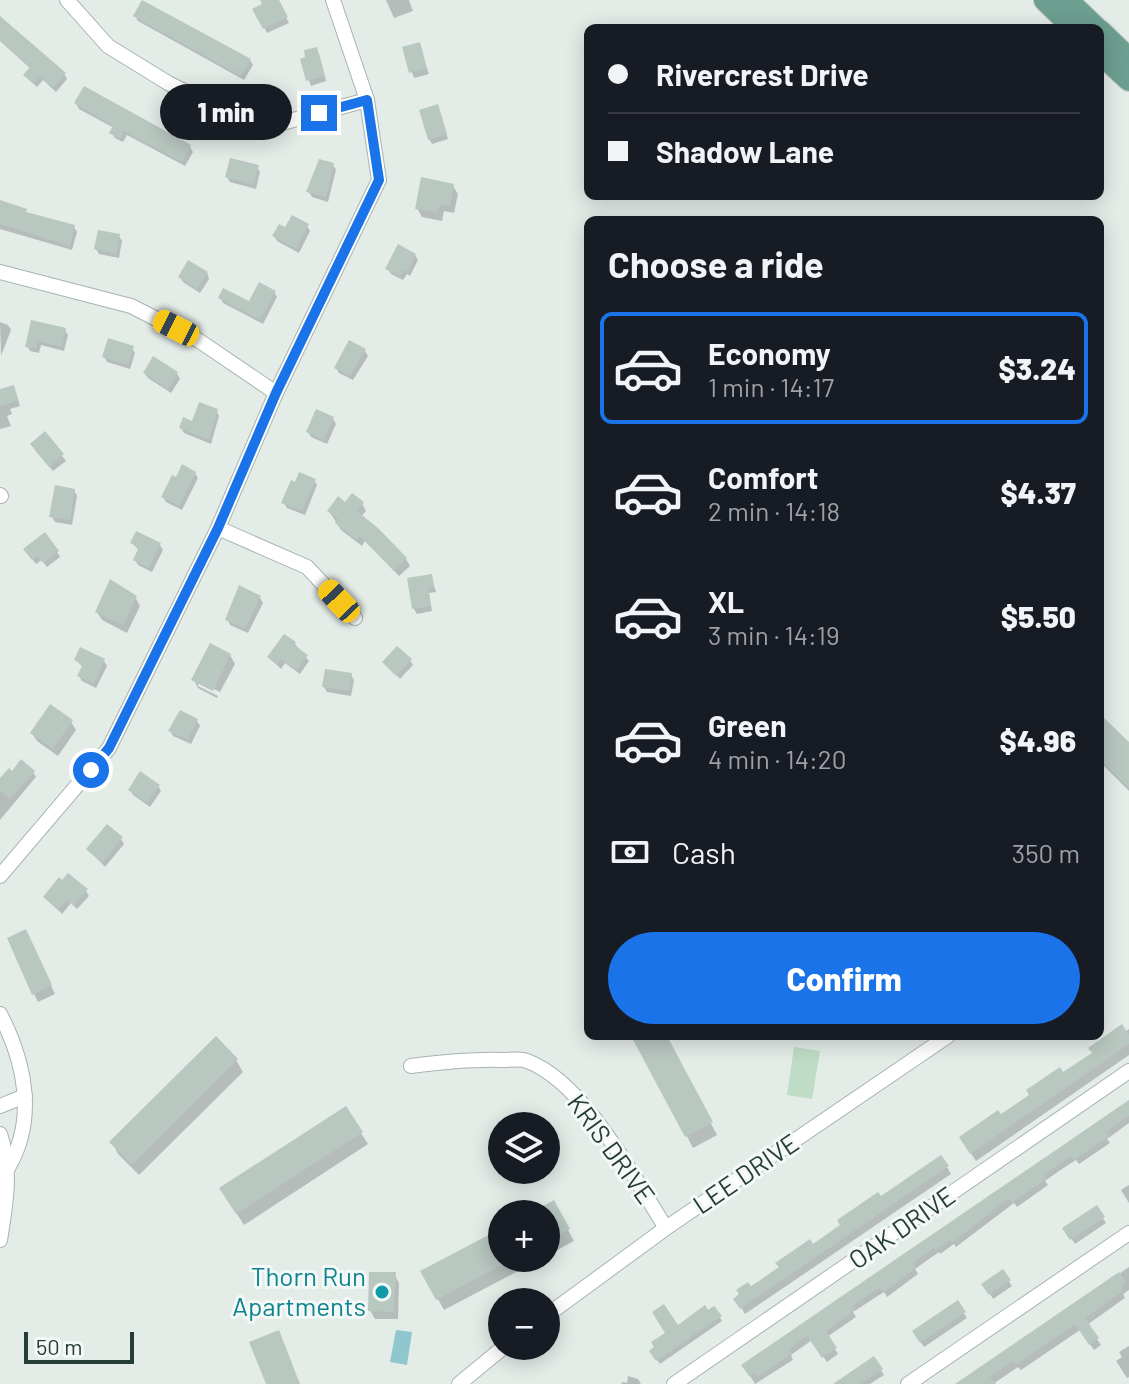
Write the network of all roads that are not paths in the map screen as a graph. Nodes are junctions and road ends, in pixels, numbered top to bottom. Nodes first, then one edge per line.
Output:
1 (67, 0) edge
2 (333, 0) edge
3 (1045, 0) edge
4 (1067, 0) edge
5 (1070, 24) edge
6 (1092, 24) edge
7 (1104, 36) edge
8 (1104, 57) edge
9 (1129, 59) edge
10 (1129, 80) edge
11 (367, 100) junction
12 (0, 272) edge
13 (276, 393) junction
14 (218, 528) junction
15 (355, 618) dead end
16 (0, 876) edge
17 (0, 1014) edge
18 (942, 1040) edge
19 (411, 1066) dead end
20 (1129, 1071) edge
21 (25, 1096) junction
22 (0, 1106) edge
23 (0, 1134) edge
24 (8, 1168) junction
25 (666, 1228) junction
26 (1129, 1233) edge
27 (0, 1240) edge
28 (560, 1306) edge
29 (488, 1360) edge
30 (459, 1384) edge
31 (674, 1384) edge
32 (908, 1384) edge

1 - 11 street
2 - 11 street
3 - 5 main road
4 - 6 main road
7 - 9 main road
8 - 10 main road
11 - 13 street
12 - 13 street
13 - 14 street
14 - 15 street
14 - 16 street
17 - 21 street
18 - 25 street, LEE DRIVE
19 - 25 street, KRIS DRIVE
20 - 31 street, OAK DRIVE
21 - 22 street
21 - 24 street
23 - 24 street
24 - 27 street
25 - 28 street, LEE DRIVE
26 - 32 street
29 - 30 street

